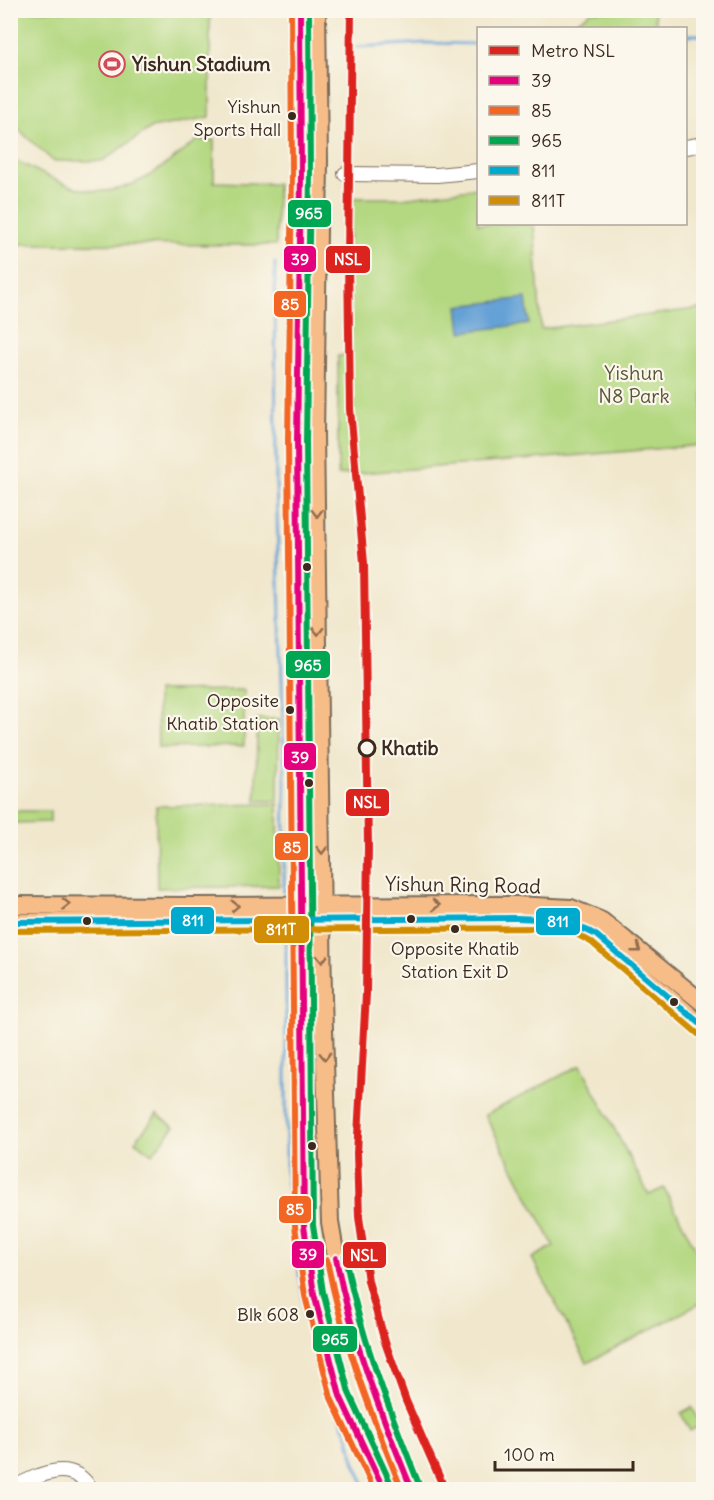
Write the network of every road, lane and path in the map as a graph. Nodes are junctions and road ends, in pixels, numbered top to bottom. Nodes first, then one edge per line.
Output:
1 (300, 10) edge
2 (317, 10) edge
3 (704, 144) edge
4 (687, 147) edge
5 (477, 171) edge
6 (345, 174) dead end
7 (298, 468) junction
8 (316, 469) junction
9 (10, 905) edge
10 (322, 912) junction
11 (301, 913) junction
12 (10, 922) edge
13 (704, 1004) edge
14 (704, 1027) edge
15 (10, 1489) edge
16 (27, 1490) edge
17 (80, 1490) edge
18 (91, 1490) edge
19 (384, 1490) edge
20 (412, 1490) edge

1 - 7 main road
2 - 8 main road
3 - 4 street
5 - 6 street
7 - 8 main road
7 - 11 main road
8 -> 10 main road
9 -> 11 main road, Yishun Ring Road
10 - 11 main road, Yishun Ring Road
10 -> 13 main road, Yishun Ring Road
10 - 14 main road, Yishun Ring Road
10 -> 20 main road
11 - 12 main road, Yishun Ring Road
11 - 19 main road
15 - 18 street
16 - 17 street

